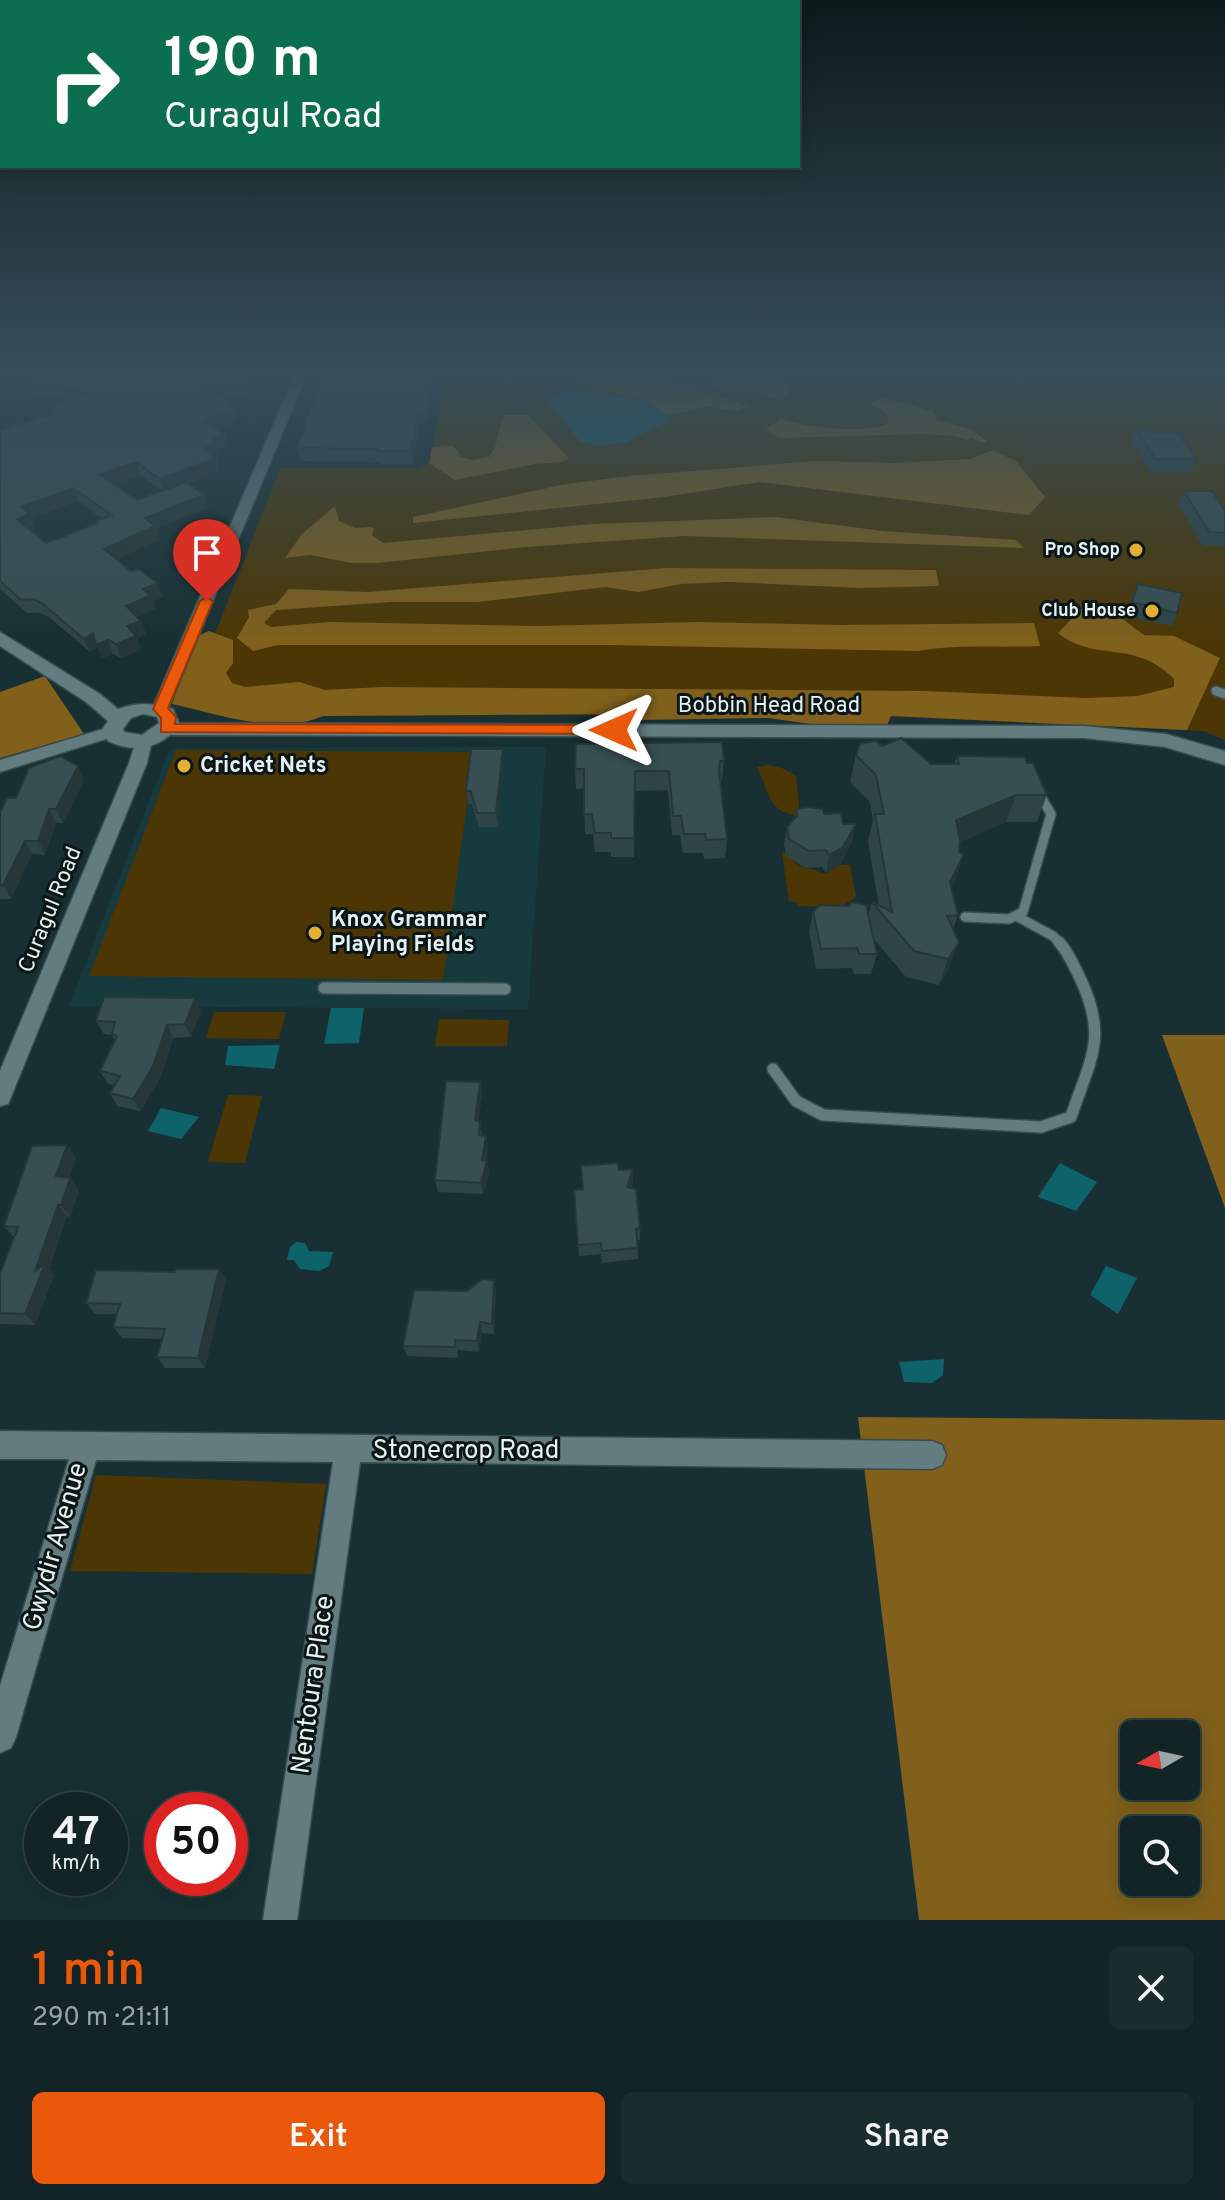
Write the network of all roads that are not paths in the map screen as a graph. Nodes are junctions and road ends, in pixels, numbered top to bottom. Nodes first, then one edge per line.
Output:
1 (265, 464) edge
2 (0, 638) edge
3 (163, 719) junction
4 (115, 725) junction
5 (144, 741) junction
6 (1225, 758) edge
7 (0, 766) edge
8 (1035, 785) edge
9 (1016, 916) junction
10 (965, 917) dead end
11 (324, 988) dead end
12 (505, 989) dead end
13 (773, 1069) dead end
14 (0, 1097) edge
15 (0, 1445) edge
16 (86, 1448) junction
17 (348, 1450) junction
18 (932, 1455) dead end
19 (0, 1737) edge
20 (280, 1920) edge

1 - 3 street
2 - 4 main road
3 - 4 main road, Bobbin Head Road
3 - 5 main road
3 - 6 main road, Bobbin Head Road
4 - 5 main road
4 - 7 street
5 - 14 street, Curagul Road
8 - 9 lane
9 - 10 lane
9 - 13 lane
11 - 12 lane
15 - 16 street, Stonecrop Road
16 - 17 street, Stonecrop Road
16 - 19 street, Gwydir Avenue
17 - 18 street, Stonecrop Road
17 - 20 street, Nentoura Place

